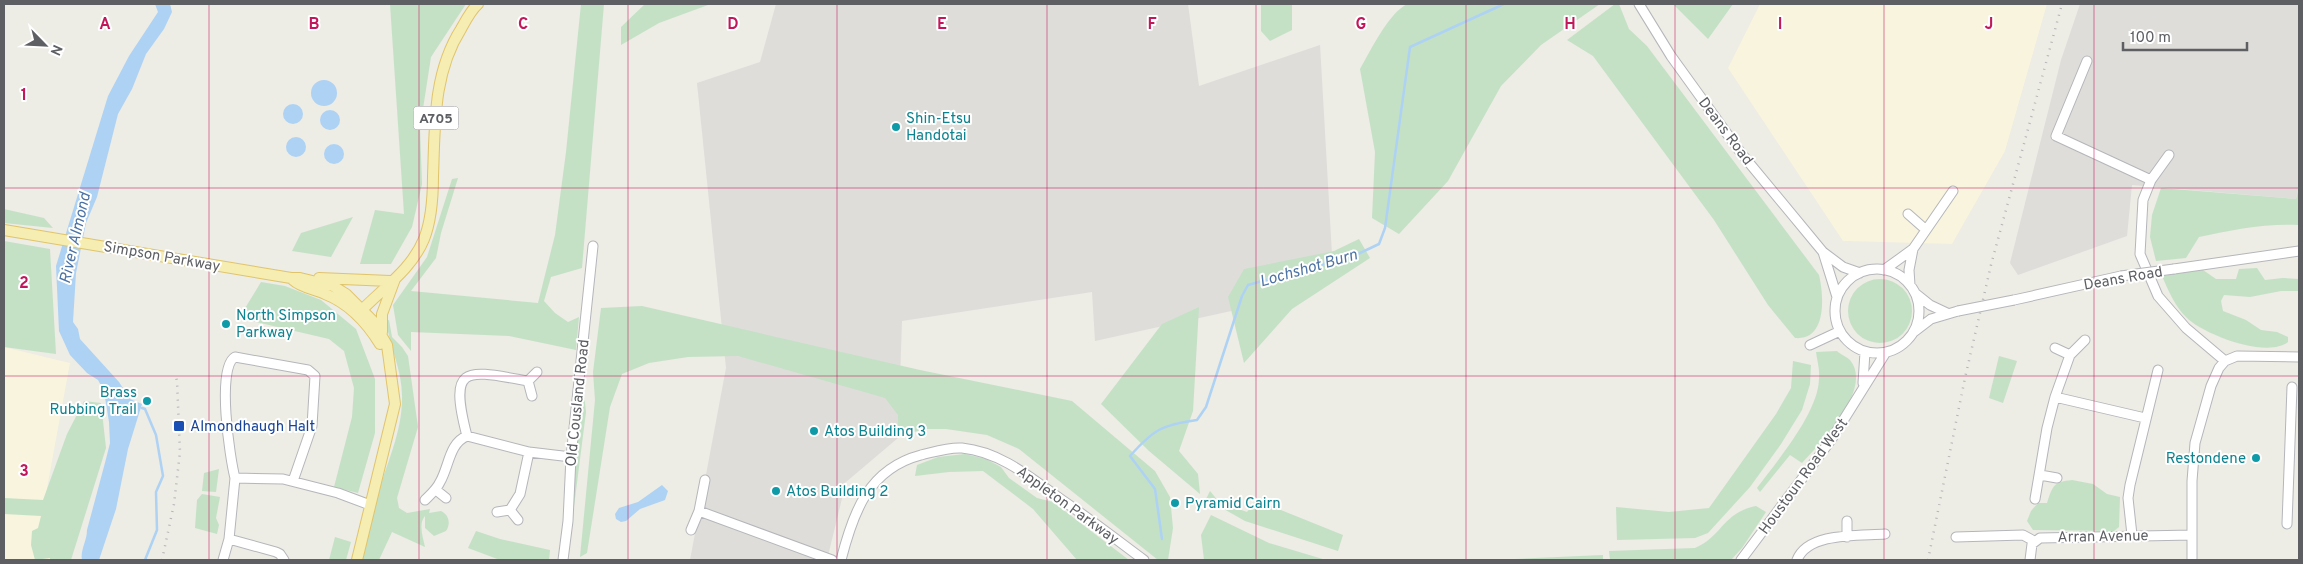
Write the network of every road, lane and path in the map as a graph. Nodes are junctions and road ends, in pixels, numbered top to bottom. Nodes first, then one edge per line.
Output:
1 (478, 4) edge
2 (1639, 4) edge
3 (2086, 62) dead end
4 (2169, 155) dead end
5 (2151, 180) junction
6 (1953, 191) dead end
7 (1908, 214) dead end
8 (1925, 229) junction
9 (4, 230) edge
10 (593, 246) dead end
11 (1913, 249) junction
12 (2299, 251) edge
13 (1823, 252) junction
14 (1884, 270) junction
15 (1860, 272) junction
16 (296, 278) junction
17 (393, 281) junction
18 (1910, 284) junction
19 (1915, 293) junction
20 (1837, 297) junction
21 (1948, 313) junction
22 (362, 314) junction
23 (1840, 332) junction
24 (1913, 332) junction
25 (382, 335) junction
26 (2085, 340) dead end
27 (1810, 345) dead end
28 (2055, 348) dead end
29 (387, 352) junction
30 (1865, 352) junction
31 (1886, 352) junction
32 (2070, 355) junction
33 (2299, 357) edge
34 (2225, 361) junction
35 (2158, 370) dead end
36 (537, 372) dead end
37 (528, 381) junction
38 (2292, 387) dead end
39 (1862, 391) junction
40 (532, 396) dead end
41 (2056, 397) junction
42 (2145, 418) junction
43 (467, 436) junction
44 (2294, 451) edge
45 (529, 452) junction
46 (571, 457) junction
47 (2040, 476) junction
48 (235, 478) junction
49 (2057, 478) dead end
50 (705, 480) dead end
51 (293, 481) junction
52 (436, 490) junction
53 (446, 498) dead end
54 (2035, 499) dead end
55 (425, 500) dead end
56 (370, 505) junction
57 (510, 510) junction
58 (699, 511) junction
59 (497, 512) dead end
60 (518, 520) dead end
61 (1847, 521) dead end
62 (2287, 524) dead end
63 (691, 530) dead end
64 (1885, 534) dead end
65 (2132, 535) junction
66 (2192, 535) junction
67 (1847, 537) junction
68 (1956, 537) dead end
69 (229, 539) junction
70 (2034, 541) junction
71 (223, 560) edge
72 (284, 560) edge
73 (357, 560) edge
74 (563, 560) edge
75 (832, 560) edge
76 (841, 560) edge
77 (1144, 560) edge
78 (1741, 560) edge
79 (1797, 560) edge
80 (2030, 560) edge
81 (2192, 560) edge

1 - 17 main road, A705
2 - 13 street, Deans Road
3 - 5 street
4 - 5 street
5 - 34 street
6 - 8 street
7 - 8 street
8 - 11 street
9 - 16 main road, Simpson Parkway
10 - 46 street, Old Cousland Road
11 - 14 street
11 - 18 street
12 - 21 street, Deans Road, bridge
13 - 15 street, Deans Road
13 - 20 street, Deans Road
14 - 15 street
14 - 18 street
15 - 20 street
16 - 17 main road
16 - 22 main road, Simpson Parkway
17 - 22 main road, A705
17 - 25 main road, A705
18 - 19 street
19 - 21 street
19 - 24 street
20 - 23 street
21 - 24 street, Deans Road
22 - 25 main road, Simpson Parkway / A705
22 - 29 main road, Simpson Parkway / A705
23 - 27 street
23 - 30 street
24 - 31 street
25 - 29 main road, Simpson Parkway / A705
26 - 32 street
28 - 32 street
29 - 56 main road, Simpson Parkway / A705
30 - 31 street
30 - 39 street, Houstoun Road West
31 - 39 street, Houstoun Road West
32 - 41 street
33 - 34 street
34 - 66 street
35 - 42 street
36 - 37 street
37 - 40 street
37 - 43 street
38 - 44 street
39 - 78 street, Houstoun Road West
41 - 42 street
41 - 47 street
42 - 65 street
43 - 45 street
43 - 52 street
44 - 62 street
45 - 46 street
45 - 57 street
46 - 74 street, Old Cousland Road
47 - 49 street
47 - 54 street
48 - 51 street
48 - 51 street
48 - 69 street
50 - 58 street
51 - 56 street
52 - 53 street
52 - 55 street
56 - 73 main road, Simpson Parkway / A705
57 - 59 street
57 - 60 street
58 - 63 street
58 - 75 street
61 - 67 street
64 - 67 street
65 - 66 street, Arran Avenue
65 - 70 street, Arran Avenue
66 - 81 street
67 - 79 street
68 - 70 street
69 - 71 street
69 - 72 street
70 - 80 street
76 - 77 street, Appleton Parkway

